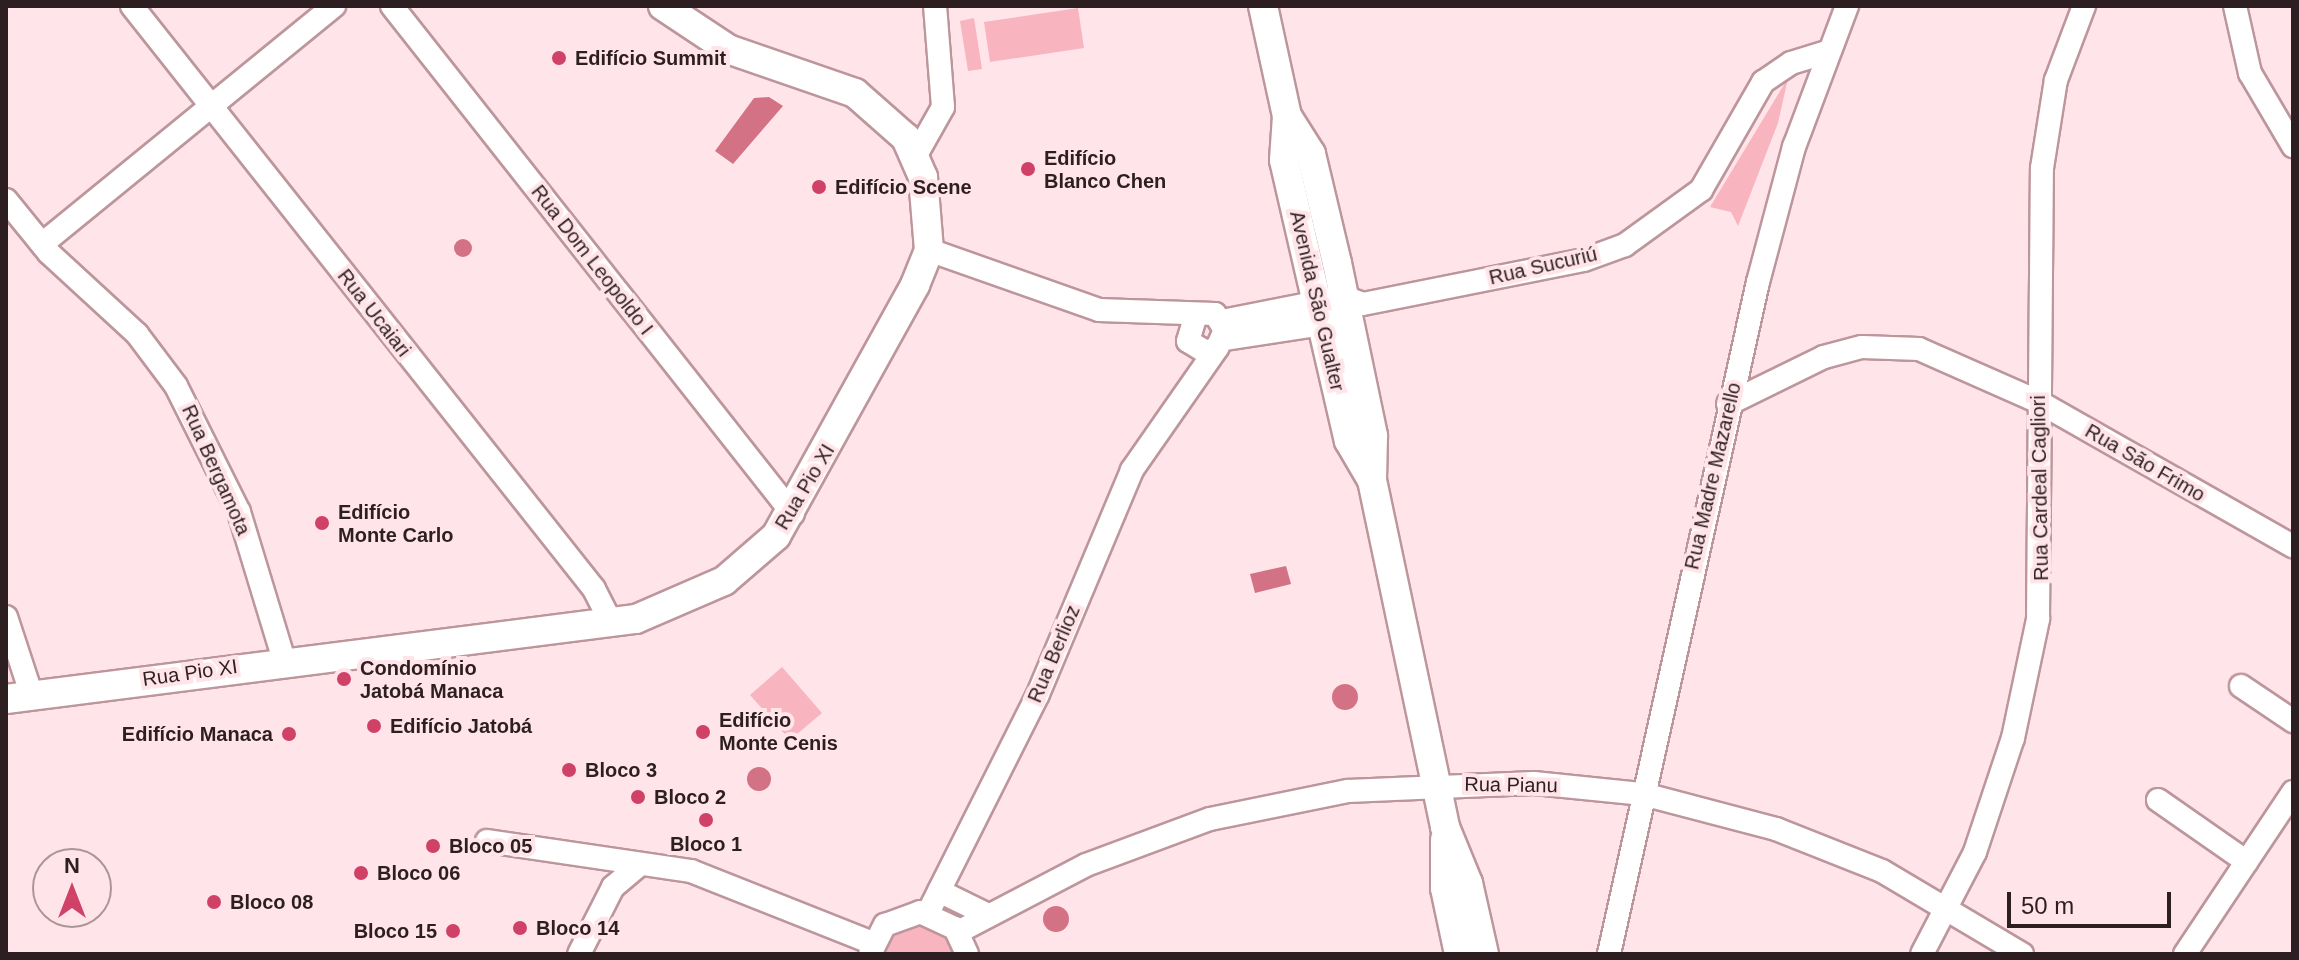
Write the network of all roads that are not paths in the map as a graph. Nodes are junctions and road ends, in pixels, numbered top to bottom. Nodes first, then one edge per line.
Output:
1 (132, 6) edge
2 (334, 6) edge
3 (392, 6) edge
4 (663, 6) edge
5 (935, 6) edge
6 (1263, 6) edge
7 (1847, 6) edge
8 (2084, 6) edge
9 (2235, 6) edge
10 (1827, 52) junction
11 (211, 104) junction
12 (2293, 146) edge
13 (916, 155) junction
14 (6, 200) edge
15 (42, 244) junction
16 (929, 250) junction
17 (1339, 310) junction
18 (1139, 316) junction
19 (1209, 340) junction
20 (2039, 402) junction
21 (1728, 404) junction
22 (793, 514) junction
23 (2293, 546) edge
24 (6, 617) edge
25 (611, 623) junction
26 (284, 660) junction
27 (2241, 686) dead end
28 (19, 697) edge
29 (2293, 721) edge
30 (1437, 786) junction
31 (2293, 792) edge
32 (1643, 794) junction
33 (2158, 800) dead end
34 (1445, 827) junction
35 (487, 841) dead end
36 (2247, 862) junction
37 (637, 867) junction
38 (939, 891) junction
39 (1950, 909) junction
40 (928, 913) junction
41 (988, 915) junction
42 (958, 932) junction
43 (871, 949) edge
44 (579, 954) edge
45 (967, 954) edge
46 (1459, 954) edge
47 (1484, 954) edge
48 (1609, 954) edge
49 (1922, 954) edge
50 (2022, 954) edge
51 (2185, 954) edge

1 - 11 street, Rua Ucaiari
2 - 11 street
3 - 22 street, Rua Dom Leopoldo I
4 - 13 street
5 - 13 street
6 - 17 street, Avenida São Gualter
7 - 10 street, Rua Madre Mazarello
8 - 20 street, Rua Cardeal Cagliori
9 - 12 street
10 - 17 street, Rua Sucuriú
10 - 21 street, Rua Madre Mazarello
11 - 15 street
11 - 25 street, Rua Ucaiari
13 - 16 street
14 - 15 street, Rua Bergamota
15 - 26 street, Rua Bergamota
16 - 18 street
16 - 22 street, Rua Pio XI
17 - 19 street, Rua Sucuriú
17 - 30 street, Avenida São Gualter
18 - 19 street
18 - 19 street
19 - 38 street, Rua Berlioz
20 - 21 street, Rua São Frimo
20 - 23 street, Rua São Frimo
20 - 39 street, Rua Cardeal Cagliori
21 - 32 street, Rua Madre Mazarello
22 - 25 street, Rua Pio XI
24 - 28 street
25 - 26 street, Rua Pio XI
26 - 28 street, Rua Pio XI
27 - 29 street
30 - 32 street, Rua Pianu
30 - 34 street, Avenida São Gualter
30 - 41 street, Rua Pianu
31 - 36 street
32 - 39 street, Rua Pianu
32 - 48 street, Rua Madre Mazarello
33 - 36 street
34 - 46 street, Avenida São Gualter
34 - 47 street, Avenida São Gualter
35 - 37 street
36 - 51 street
37 - 43 street
37 - 44 street
38 - 40 street, Rua Berlioz
38 - 41 street
39 - 49 street, Rua Cardeal Cagliori
39 - 50 street, Rua Pianu
40 - 42 street
40 - 43 street
41 - 42 street, Rua Pianu
42 - 45 street

